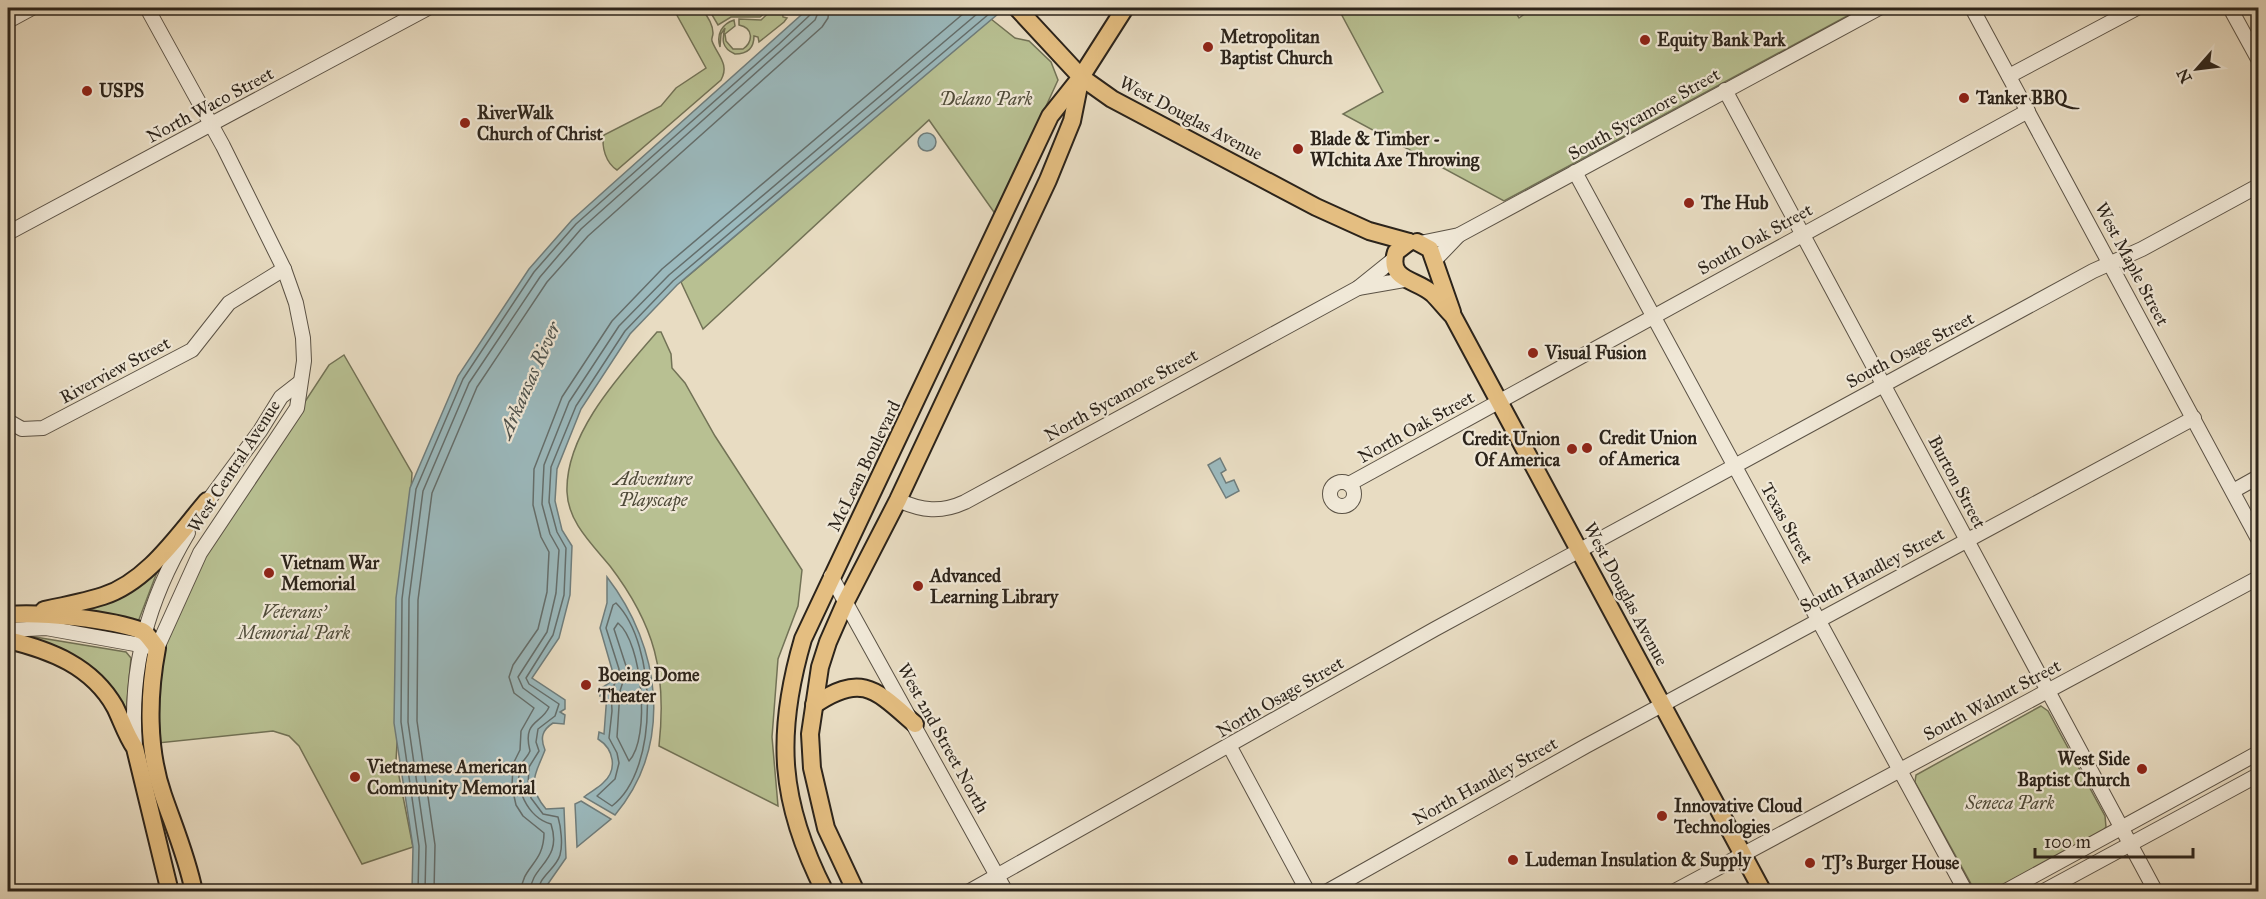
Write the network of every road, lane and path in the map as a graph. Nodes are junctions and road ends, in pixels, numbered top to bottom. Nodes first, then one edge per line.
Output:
1 (32, 8) edge
2 (147, 8) edge
3 (428, 8) edge
4 (1017, 8) edge
5 (1125, 8) edge
6 (1878, 8) edge
7 (1972, 8) edge
8 (2137, 8) edge
9 (2230, 8) edge
10 (8, 21) edge
11 (2259, 59) edge
12 (2009, 76) junction
13 (1081, 77) junction
14 (1725, 90) junction
15 (2028, 111) junction
16 (212, 125) junction
17 (1575, 172) junction
18 (2259, 186) edge
19 (1369, 231) junction
20 (8, 233) edge
21 (1803, 233) junction
22 (1460, 235) junction
23 (1415, 242) junction
24 (1394, 258) junction
25 (1434, 263) junction
26 (2112, 263) junction
27 (284, 269) junction
28 (1408, 281) junction
29 (1358, 288) junction
30 (1453, 316) junction
31 (1654, 316) junction
32 (299, 383) junction
33 (1884, 384) junction
34 (1500, 401) junction
35 (2194, 418) junction
36 (8, 421) edge
37 (1735, 465) junction
38 (2259, 477) edge
39 (1349, 484) dead end
40 (2233, 491) junction
41 (898, 500) junction
42 (207, 501) junction
43 (1968, 539) junction
44 (2259, 539) edge
45 (1580, 550) junction
46 (831, 576) junction
47 (2259, 578) edge
48 (846, 601) junction
49 (32, 613) junction
50 (8, 615) edge
51 (1819, 620) junction
52 (8, 630) edge
53 (8, 640) edge
54 (148, 642) junction
55 (2049, 690) junction
56 (1663, 704) junction
57 (814, 705) junction
58 (915, 724) junction
59 (1230, 747) junction
60 (135, 748) junction
61 (2259, 753) edge
62 (1901, 770) junction
63 (2259, 775) edge
64 (2122, 828) junction
65 (2131, 844) junction
66 (1744, 855) junction
67 (998, 875) junction
68 (170, 891) edge
69 (194, 891) edge
70 (825, 891) edge
71 (856, 891) edge
72 (968, 891) edge
73 (1006, 891) edge
74 (1308, 891) edge
75 (1326, 891) edge
76 (1673, 891) edge
77 (1763, 891) edge
78 (1966, 891) edge
79 (2004, 891) edge
80 (2042, 891) edge
81 (2156, 891) edge

1 - 10 street
2 - 16 street
3 - 16 street, North Waco Street
4 - 13 main road, West Douglas Avenue
5 - 13 main road, McLean Boulevard
6 - 14 street, South Sycamore Street
7 - 12 street, West Maple Street
8 - 12 street
9 - 11 street
12 - 15 street, West Maple Street
13 - 19 main road, West Douglas Avenue
13 - 41 main road, McLean Boulevard
13 - 46 main road, McLean Boulevard
14 - 17 street, South Sycamore Street
14 - 21 street, Burton Street
15 - 21 street, South Oak Street
15 - 26 street, West Maple Street
16 - 20 street, North Waco Street
16 - 27 street, West Central Avenue
17 - 22 street, South Sycamore Street
17 - 31 street, Texas Street
18 - 26 street, South Osage Street
19 - 23 main road, West Douglas Avenue
19 - 24 main road, West Douglas Avenue
21 - 31 street, South Oak Street
21 - 33 street, Burton Street
22 - 23 street, South Sycamore Street
22 - 25 street, South Sycamore Street
23 - 24 main road
23 - 25 main road, West Douglas Avenue
24 - 28 main road, West Douglas Avenue
24 - 29 street, North Sycamore Street
25 - 28 main road
25 - 30 main road, West Douglas Avenue
26 - 33 street, South Osage Street
26 - 35 street, West Maple Street
27 - 32 street, West Central Avenue
27 - 36 street, Riverview Street
28 - 29 street, North Sycamore Street
28 - 30 main road, West Douglas Avenue
29 - 41 street, North Sycamore Street
30 - 34 main road, West Douglas Avenue
31 - 34 street, South Oak Street
31 - 37 street, Texas Street
32 - 42 street
32 - 54 street, West Central Avenue
33 - 37 street, South Osage Street
33 - 43 street, Burton Street
34 - 39 street, North Oak Street
34 - 45 main road, West Douglas Avenue
35 - 40 street, West Maple Street
35 - 43 street, South Handley Street
37 - 45 street, South Osage Street
37 - 51 street, Texas Street
38 - 40 street
40 - 44 street, West Maple Street
41 - 48 main road, McLean Boulevard
42 - 49 main road
42 - 54 street
43 - 51 street, South Handley Street
43 - 55 street, Burton Street
45 - 56 main road, West Douglas Avenue
45 - 59 street, North Osage Street
46 - 48 street, West 2nd Street North
46 - 70 main road, McLean Boulevard
47 - 55 street, South Walnut Street
48 - 57 main road, McLean Boulevard
48 - 58 street, West 2nd Street North
49 - 50 main road
49 - 54 main road
51 - 56 street, South Handley Street
51 - 62 street, Texas Street
52 - 54 street
53 - 60 main road, West Central Avenue
54 - 60 street, West Central Avenue
54 - 69 main road, West Central Avenue
55 - 62 street, South Walnut Street
55 - 64 street, Burton Street
56 - 66 main road, West Douglas Avenue
56 - 75 street, North Handley Street
57 - 58 main road
57 - 71 main road, McLean Boulevard
58 - 67 street, West 2nd Street North
59 - 67 street, North Osage Street
59 - 74 street
60 - 68 main road, West Central Avenue
61 - 64 street
62 - 66 street, South Walnut Street
62 - 78 street, Texas Street
63 - 65 street
64 - 65 street, Burton Street
64 - 79 street
65 - 80 street
65 - 81 street, Burton Street
66 - 76 street, South Walnut Street
66 - 77 main road, West Douglas Avenue
67 - 72 street, North Osage Street
67 - 73 street, West 2nd Street North

